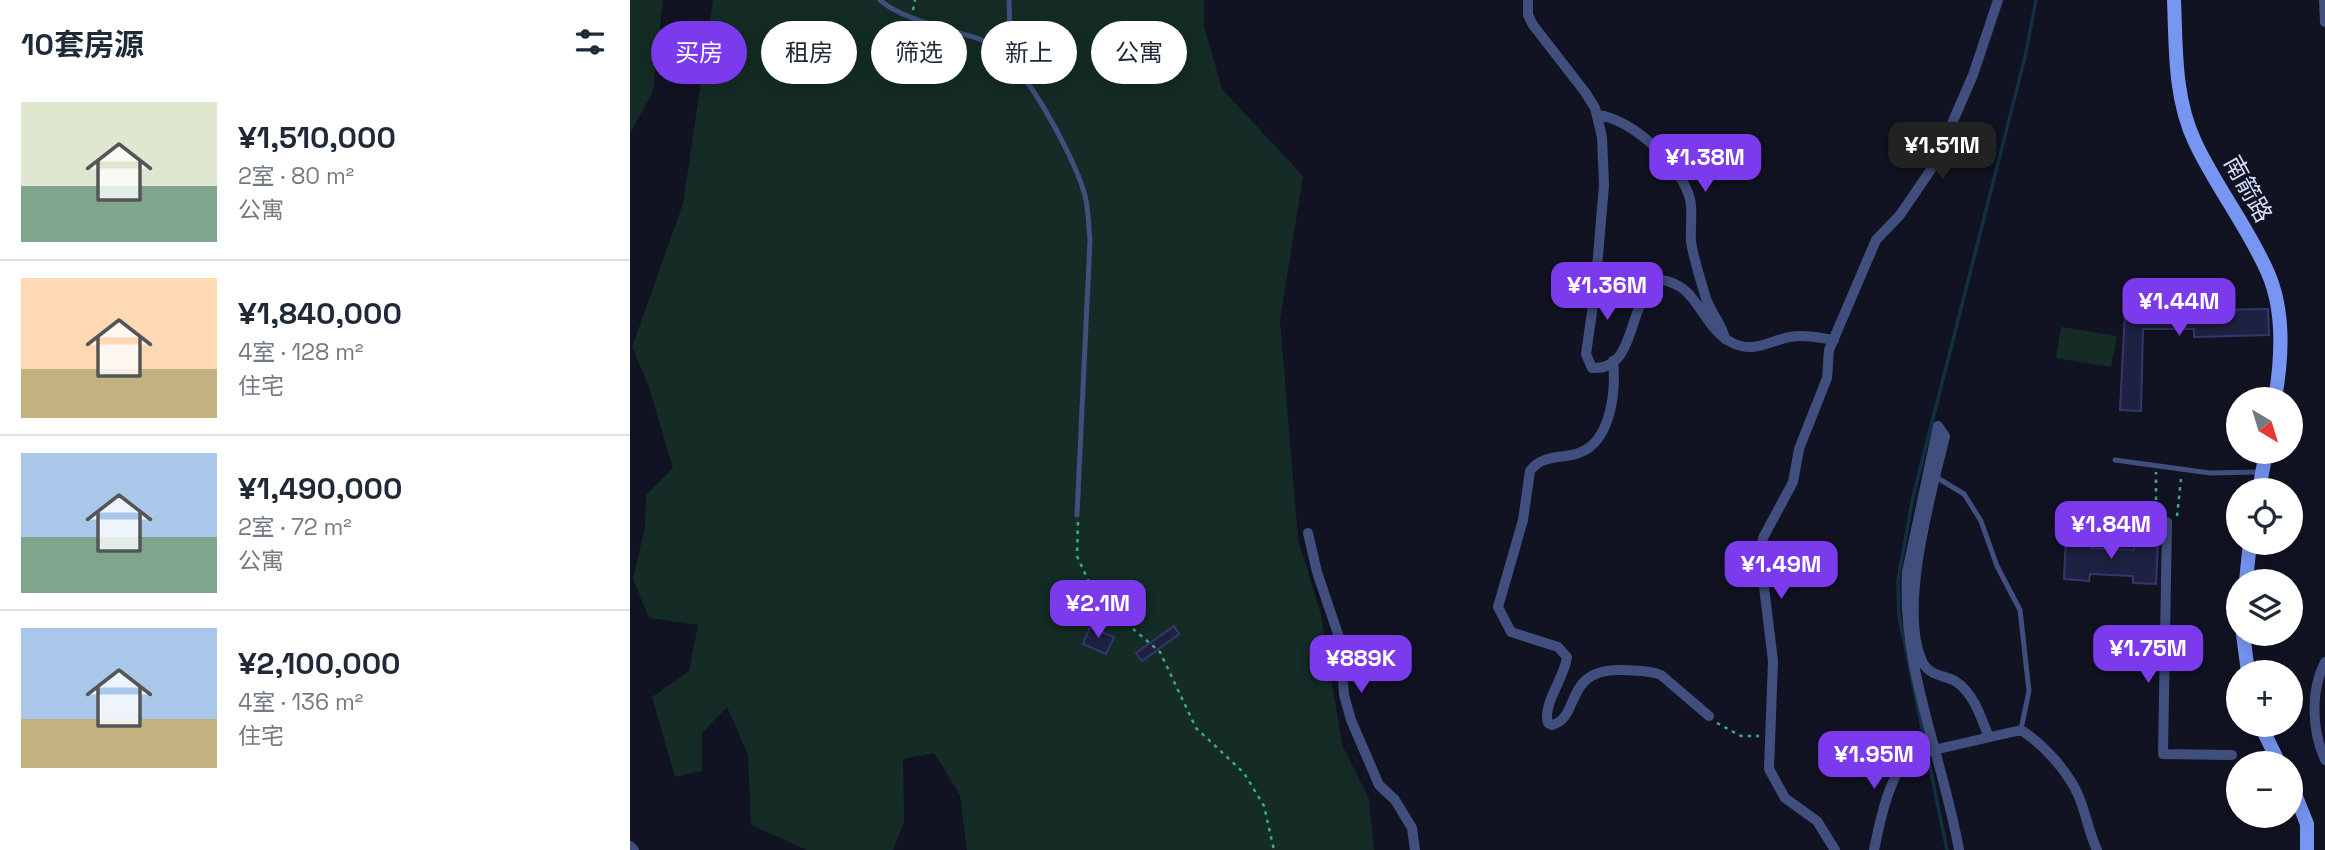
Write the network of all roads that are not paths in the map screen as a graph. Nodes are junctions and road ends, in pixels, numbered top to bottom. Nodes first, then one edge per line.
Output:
1 (880, 0) edge
2 (1009, 0) edge
3 (1528, 0) edge
4 (1998, 0) edge
5 (2174, 0) edge
6 (2324, 0) edge
7 (1010, 21) edge
8 (2325, 22) edge
9 (981, 40) edge
10 (1026, 84) edge
11 (1597, 115) junction
12 (1725, 339) junction
13 (1833, 340) junction
14 (1613, 361) junction
15 (2278, 387) edge
16 (2115, 460) dead end
17 (2264, 464) edge
18 (2263, 472) junction
19 (1936, 477) junction
20 (2262, 478) edge
21 (1077, 515) road end
22 (2167, 522) dead end
23 (1308, 533) dead end
24 (2325, 662) edge
25 (1709, 716) road end
26 (2021, 730) junction
27 (1988, 735) junction
28 (2226, 755) edge
29 (2325, 760) edge
30 (2303, 814) edge
31 (630, 846) edge
32 (634, 850) edge
33 (1415, 850) edge
34 (1835, 850) edge
35 (1874, 850) edge
36 (1959, 850) edge
37 (2097, 850) edge
38 (2306, 850) edge

1 - 9 lane
2 - 7 lane
3 - 11 street
4 - 13 street
5 - 15 street, 南箭路
6 - 8 street
10 - 21 lane
11 - 12 street
11 - 14 street
12 - 13 street
12 - 14 street
13 - 34 street
14 - 25 street
16 - 18 lane
17 - 18 street
18 - 20 street
19 - 26 lane
19 - 27 street
19 - 36 street
22 - 28 street
23 - 33 street
24 - 29 street
26 - 27 street
26 - 37 street
27 - 35 street, bridge
30 - 38 street
31 - 32 street

